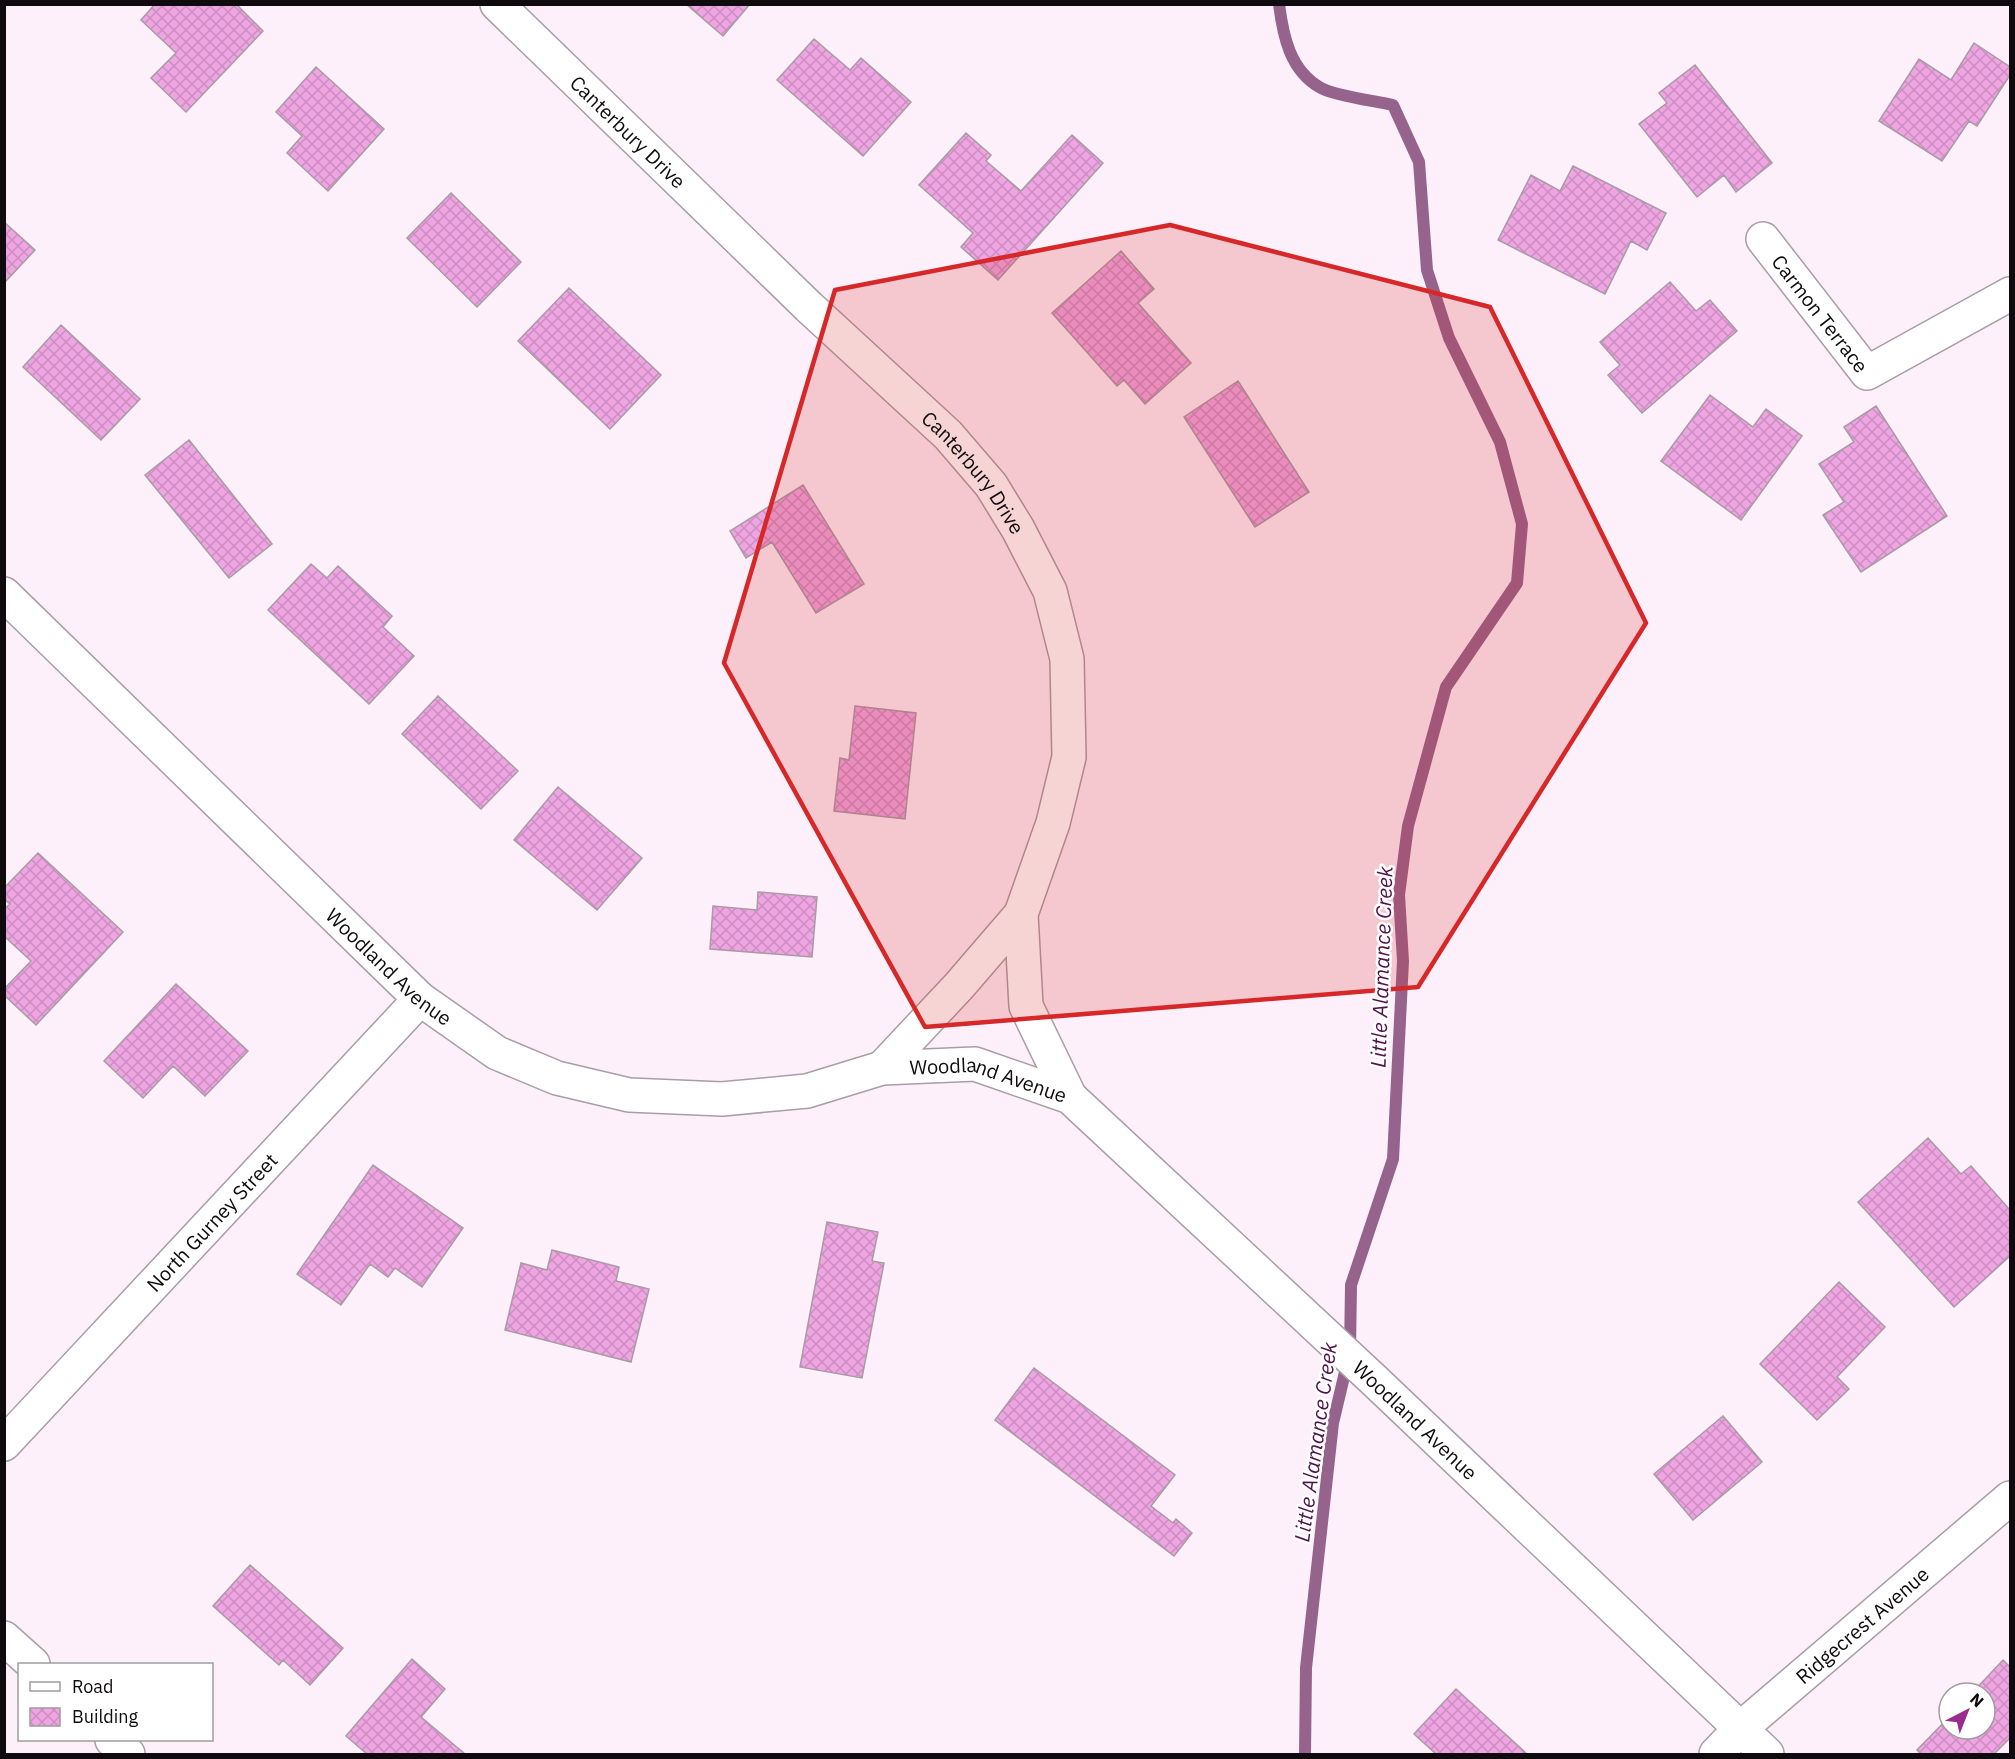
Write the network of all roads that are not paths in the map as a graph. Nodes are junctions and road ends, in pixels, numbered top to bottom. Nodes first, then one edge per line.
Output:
1 (497, 4) edge
2 (1763, 239) dead end
3 (2010, 294) edge
4 (4, 594) edge
5 (1021, 914) junction
6 (420, 999) junction
7 (882, 1068) junction
8 (1070, 1097) junction
9 (4, 1444) edge
10 (2010, 1498) edge
11 (4, 1638) edge
12 (31, 1663) edge
13 (1740, 1729) junction
14 (113, 1741) edge
15 (128, 1755) edge
16 (1716, 1755) edge
17 (1767, 1755) edge

1 - 5 street, Canterbury Drive
2 - 3 street, Carmon Terrace
4 - 6 street, Woodland Avenue
5 - 7 street, Woodland Avenue
5 - 8 street, Canterbury Drive
6 - 7 street, Woodland Avenue
6 - 9 street, North Gurney Street
7 - 8 street, Woodland Avenue
8 - 13 street, Woodland Avenue
10 - 13 street, Ridgecrest Avenue
11 - 12 street
13 - 16 street, Ridgecrest Avenue
13 - 17 street, Woodland Avenue
14 - 15 street

